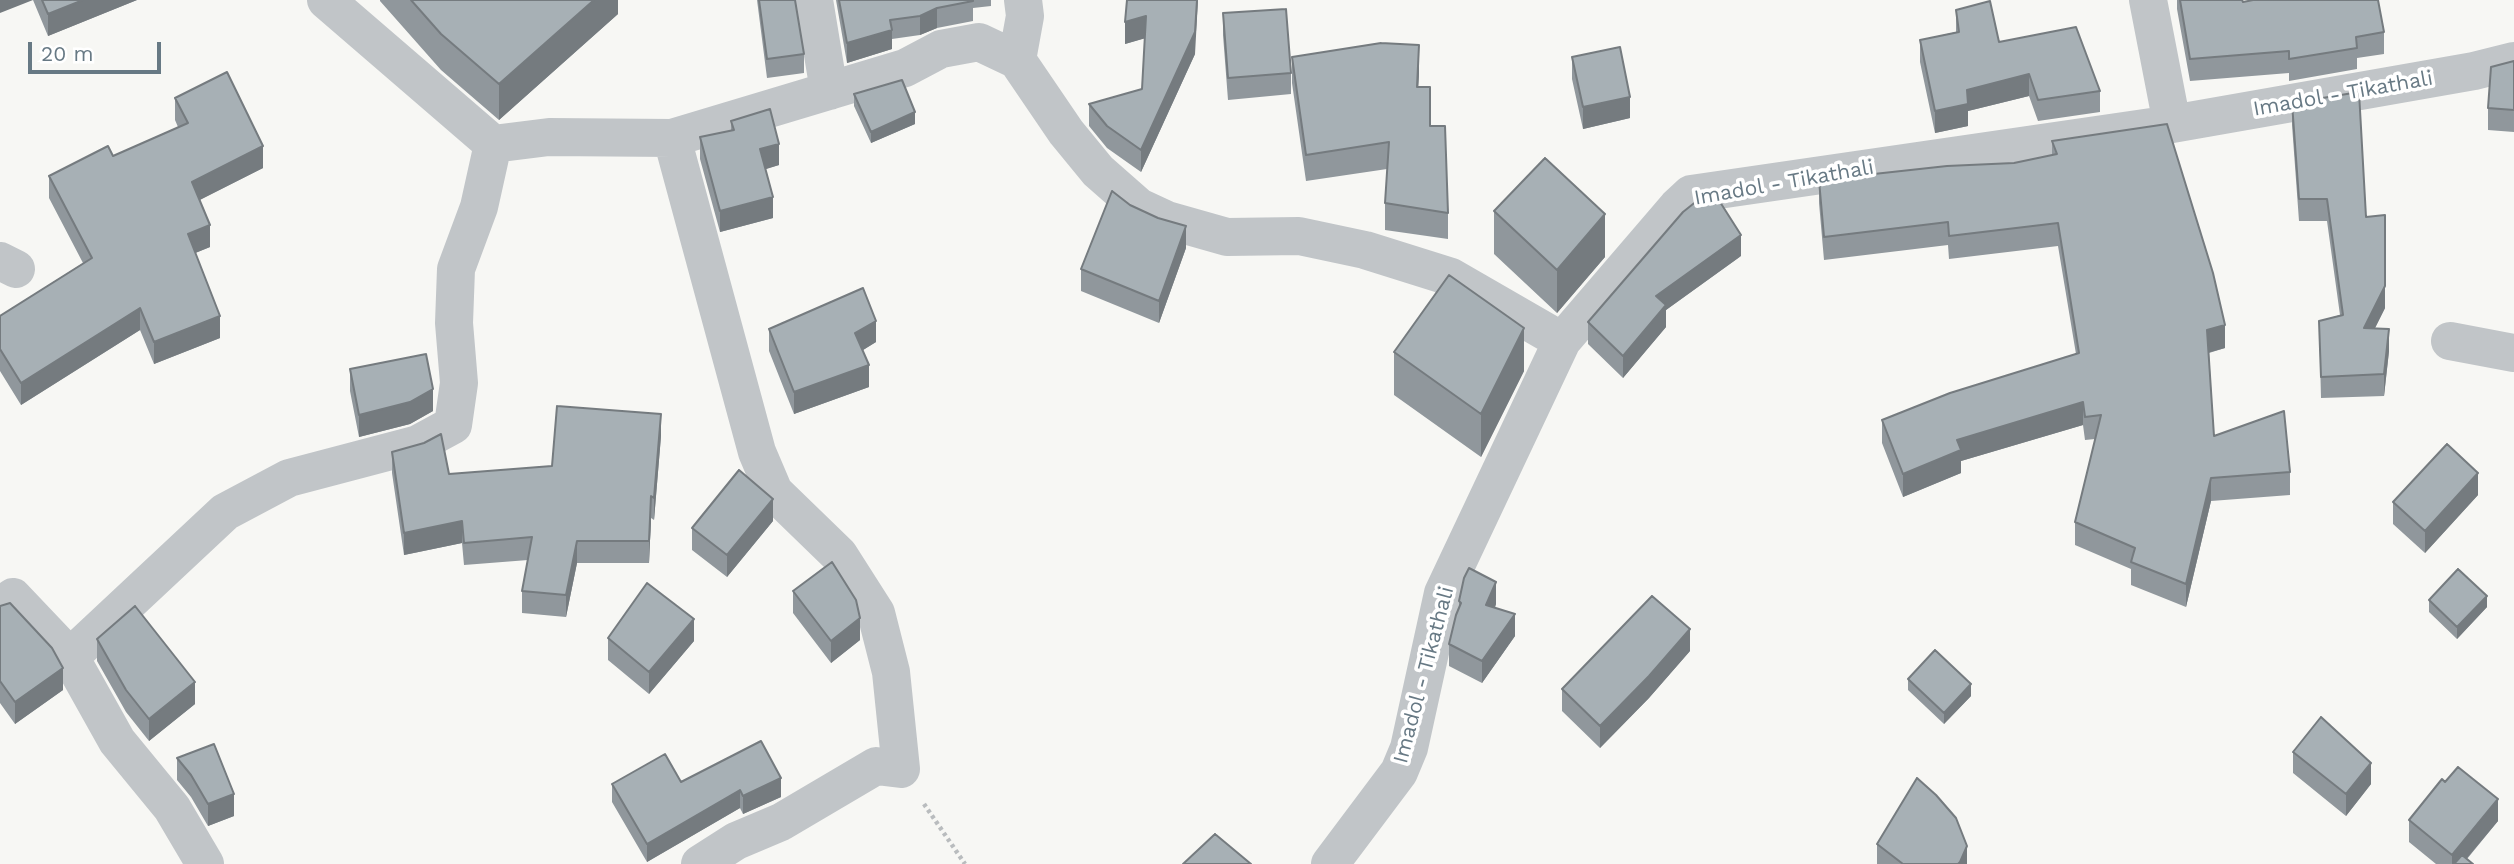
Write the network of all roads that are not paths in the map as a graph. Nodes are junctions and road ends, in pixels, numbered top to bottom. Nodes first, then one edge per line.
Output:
1 (327, 0) edge
2 (814, 0) edge
3 (1023, 0) edge
4 (2148, 0) edge
5 (1017, 60) junction
6 (2514, 61) edge
7 (828, 91) junction
8 (2172, 124) junction
9 (672, 138) junction
10 (493, 144) junction
11 (1562, 341) junction
12 (2450, 341) dead end
13 (2514, 352) edge
14 (0, 606) edge
15 (70, 657) junction
16 (205, 864) edge
17 (701, 864) edge
18 (1330, 864) edge

1 - 10 street
2 - 7 street
3 - 5 street
4 - 8 street
5 - 7 street
5 - 11 street
6 - 8 street, Imadol - Tikathali
7 - 9 street
8 - 11 street, Imadol - Tikathali
9 - 10 street
9 - 17 street
10 - 15 street
11 - 18 street, Imadol - Tikathali
12 - 13 street
14 - 15 street
15 - 16 street

